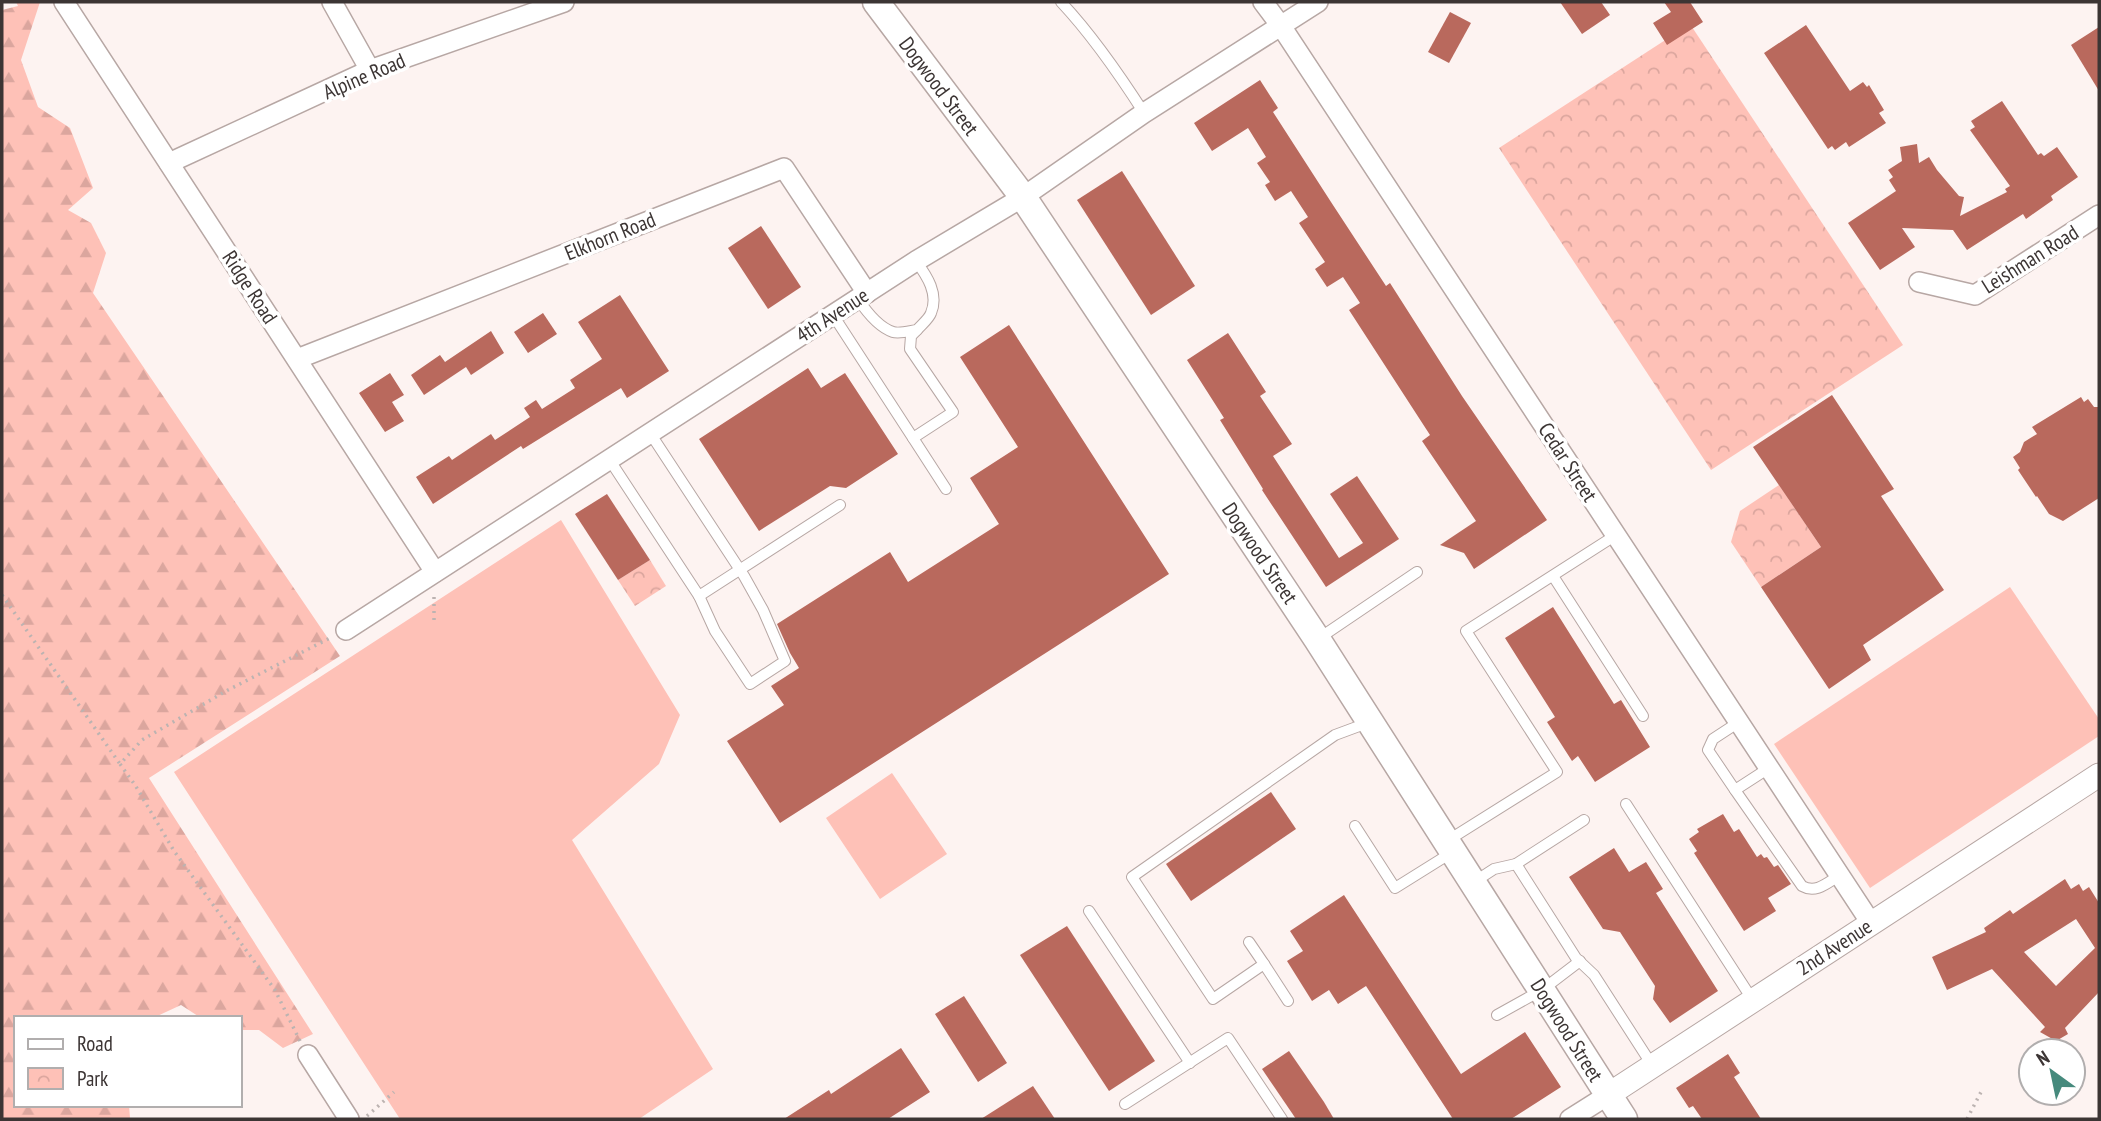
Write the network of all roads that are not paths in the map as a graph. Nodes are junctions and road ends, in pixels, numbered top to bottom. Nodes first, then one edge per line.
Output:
1 (65, 2) edge
2 (332, 2) edge
3 (564, 2) edge
4 (876, 2) edge
5 (1061, 2) edge
6 (1263, 2) edge
7 (1318, 2) edge
8 (1281, 26) junction
9 (370, 70) junction
10 (1144, 113) junction
11 (169, 163) junction
12 (1023, 197) junction
13 (2099, 215) edge
14 (916, 261) junction
15 (1919, 282) dead end
16 (863, 296) junction
17 (833, 315) junction
18 (917, 330) junction
19 (297, 359) junction
20 (650, 433) junction
21 (913, 438) junction
22 (610, 459) junction
23 (946, 489) dead end
24 (840, 505) dead end
25 (1616, 535) junction
26 (739, 570) junction
27 (435, 572) junction
28 (1417, 572) dead end
29 (1553, 576) junction
30 (699, 596) junction
31 (346, 630) road end
32 (1317, 639) junction
33 (1643, 716) dead end
34 (1370, 722) junction
35 (1739, 722) junction
36 (1769, 768) junction
37 (2099, 775) edge
38 (1735, 790) junction
39 (1626, 804) dead end
40 (1584, 820) dead end
41 (1356, 826) dead end
42 (1449, 846) junction
43 (1516, 864) junction
44 (1840, 875) junction
45 (1474, 883) junction
46 (1089, 911) dead end
47 (1871, 923) junction
48 (1249, 942) dead end
49 (1580, 961) junction
50 (1264, 964) junction
51 (1542, 990) junction
52 (1752, 999) junction
53 (1288, 1001) dead end
54 (1497, 1015) dead end
55 (308, 1055) road end
56 (1189, 1063) junction
57 (1652, 1066) junction
58 (1608, 1095) junction
59 (1125, 1104) dead end
60 (349, 1119) edge
61 (1282, 1119) edge
62 (1570, 1119) edge
63 (1624, 1119) edge

1 - 11 street, Ridge Road
2 - 9 street
3 - 9 street, Alpine Road
4 - 12 main road, Dogwood Street
5 - 10 lane
6 - 8 street, Cedar Street
7 - 8 street, 4th Avenue
8 - 10 street, 4th Avenue
8 - 25 street, Cedar Street
9 - 11 street, Alpine Road
10 - 12 street, 4th Avenue
11 - 19 street, Ridge Road
12 - 14 street, 4th Avenue
12 - 32 main road, Dogwood Street
13 - 15 street, Leishman Road
14 - 16 street, 4th Avenue
14 - 18 lane
16 - 17 street, 4th Avenue
16 - 18 lane
16 - 19 street, Elkhorn Road
17 - 20 street, 4th Avenue
17 - 21 lane
18 - 21 lane
19 - 27 street, Ridge Road
20 - 22 street, 4th Avenue
20 - 26 lane
21 - 23 lane
22 - 27 street, 4th Avenue
22 - 30 lane
24 - 26 lane
25 - 29 lane
25 - 35 street, Cedar Street
26 - 30 lane
26 - 30 lane
27 - 31 street, 4th Avenue
28 - 32 lane
29 - 33 lane
29 - 42 lane
32 - 34 main road, Dogwood Street
34 - 42 main road, Dogwood Street
34 - 50 lane
35 - 36 street, Cedar Street
35 - 38 lane
36 - 38 lane
36 - 44 street, Cedar Street
37 - 47 street, 2nd Avenue
38 - 44 lane
39 - 52 lane
40 - 43 lane
41 - 42 lane
42 - 45 main road, Dogwood Street
43 - 45 lane
43 - 49 lane
44 - 47 street, Cedar Street
45 - 51 main road, Dogwood Street
46 - 56 lane
47 - 52 street, 2nd Avenue
48 - 50 lane
49 - 51 lane
49 - 57 lane
50 - 53 lane
51 - 54 lane
51 - 58 main road, Dogwood Street
52 - 57 street, 2nd Avenue
55 - 60 street
56 - 59 lane
56 - 61 lane
57 - 58 street, 2nd Avenue
58 - 62 street, 2nd Avenue
58 - 63 main road, Dogwood Street

